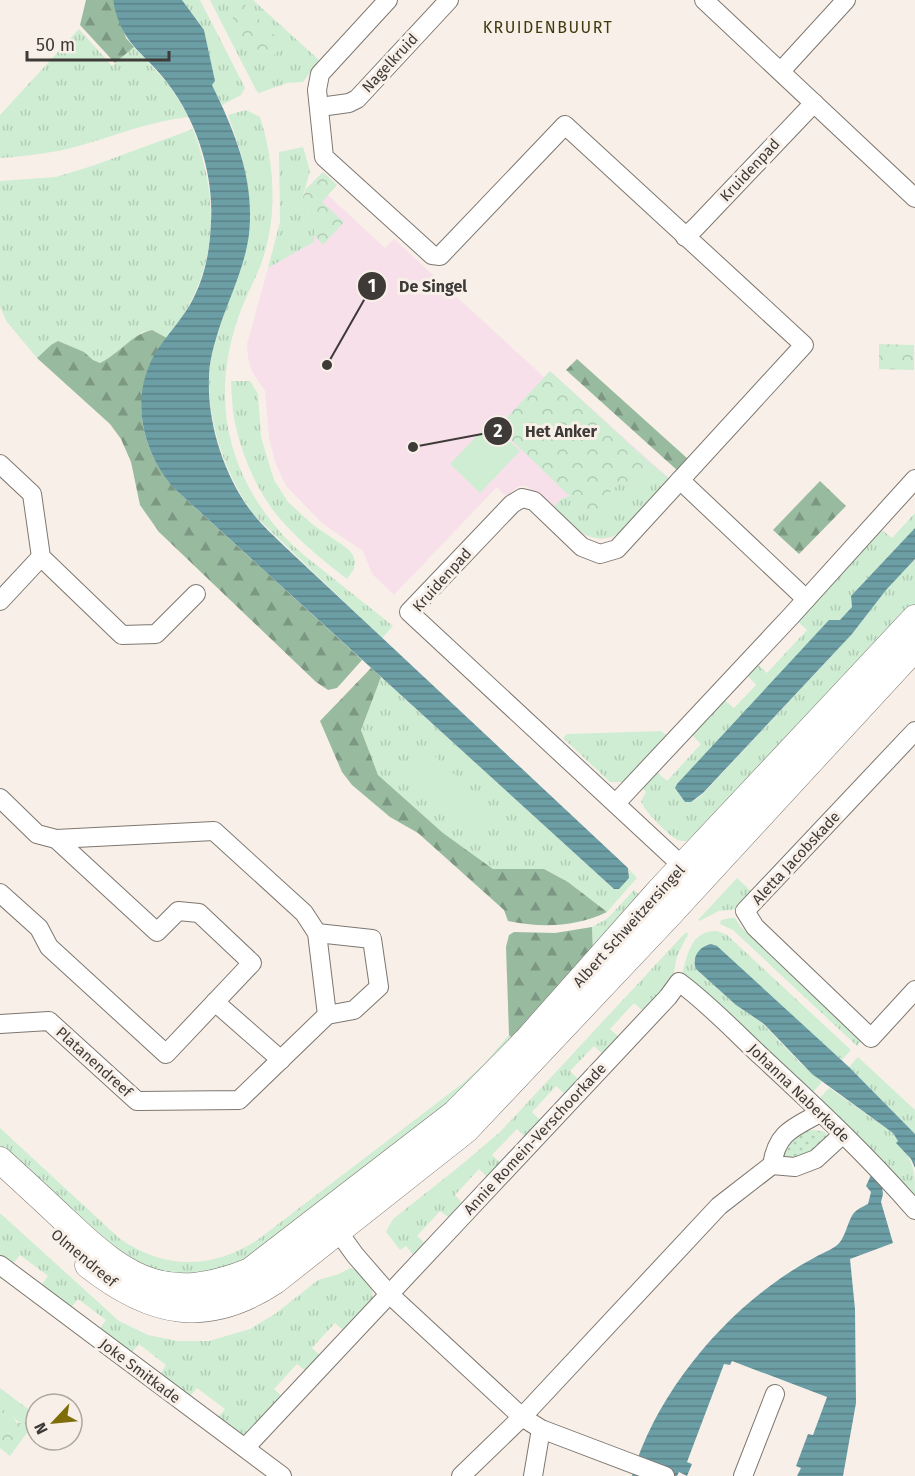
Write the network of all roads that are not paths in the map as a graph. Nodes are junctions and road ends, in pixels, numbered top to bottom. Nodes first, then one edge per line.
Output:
1 (388, 0) edge
2 (449, 0) edge
3 (704, 0) edge
4 (846, 0) edge
5 (781, 71) junction
6 (319, 98) junction
7 (814, 103) junction
8 (915, 198) edge
9 (685, 237) junction
10 (0, 464) edge
11 (915, 479) edge
12 (680, 480) junction
13 (41, 557) junction
14 (196, 594) dead end
15 (806, 599) junction
16 (0, 601) edge
17 (915, 618) edge
18 (915, 648) edge
19 (915, 731) edge
20 (0, 798) edge
21 (616, 803) junction
22 (56, 839) junction
23 (691, 874) junction
24 (0, 893) edge
25 (317, 933) junction
26 (679, 982) joint
27 (915, 990) edge
28 (215, 1002) junction
29 (327, 1015) junction
30 (0, 1024) edge
31 (281, 1060) junction
32 (820, 1113) junction
33 (842, 1135) junction
34 (0, 1160) edge
35 (772, 1165) junction
36 (0, 1182) edge
37 (915, 1210) edge
38 (332, 1223) junction
39 (0, 1265) edge
40 (388, 1293) junction
41 (775, 1394) dead end
42 (522, 1417) junction
43 (540, 1429) junction
44 (245, 1448) junction
45 (282, 1476) edge
46 (462, 1476) edge
47 (533, 1476) edge
48 (665, 1476) edge
49 (742, 1476) edge

1 - 6 street
2 - 6 street, Nagelkruid
3 - 5 street
4 - 5 street
5 - 7 street
6 - 9 street, Kruidenpad
7 - 8 street
7 - 9 street, Kruidenpad
9 - 12 street, Kruidenpad
10 - 13 street
11 - 15 street
12 - 15 street
12 - 21 street, Kruidenpad
13 - 14 street
13 - 16 street
15 - 21 street
17 - 23 street, Albert Schweitzersingel
18 - 23 street, Albert Schweitzersingel
19 - 27 street, Aletta Jacobskade
20 - 22 street
21 - 23 street, Kruidenpad
22 - 25 street
22 - 28 street
23 - 38 street, Albert Schweitzersingel
24 - 28 street
25 - 29 street
25 - 29 street
26 - 32 street, Johanna Naberkade
26 - 40 street, Annie Romein-Verschoorkade
28 - 31 street
29 - 31 street, Platanendreef
30 - 31 street, Platanendreef
32 - 33 street, Johanna Naberkade
32 - 35 street
33 - 35 street
33 - 37 street, Johanna Naberkade
34 - 38 street, Olmendreef
35 - 42 street
36 - 38 street, Olmendreef
38 - 40 street
39 - 44 street, Joke Smitkade
40 - 42 street
40 - 44 street, Annie Romein-Verschoorkade
41 - 49 street
42 - 43 street
42 - 46 street
43 - 47 street
43 - 48 street
44 - 45 street, Joke Smitkade

